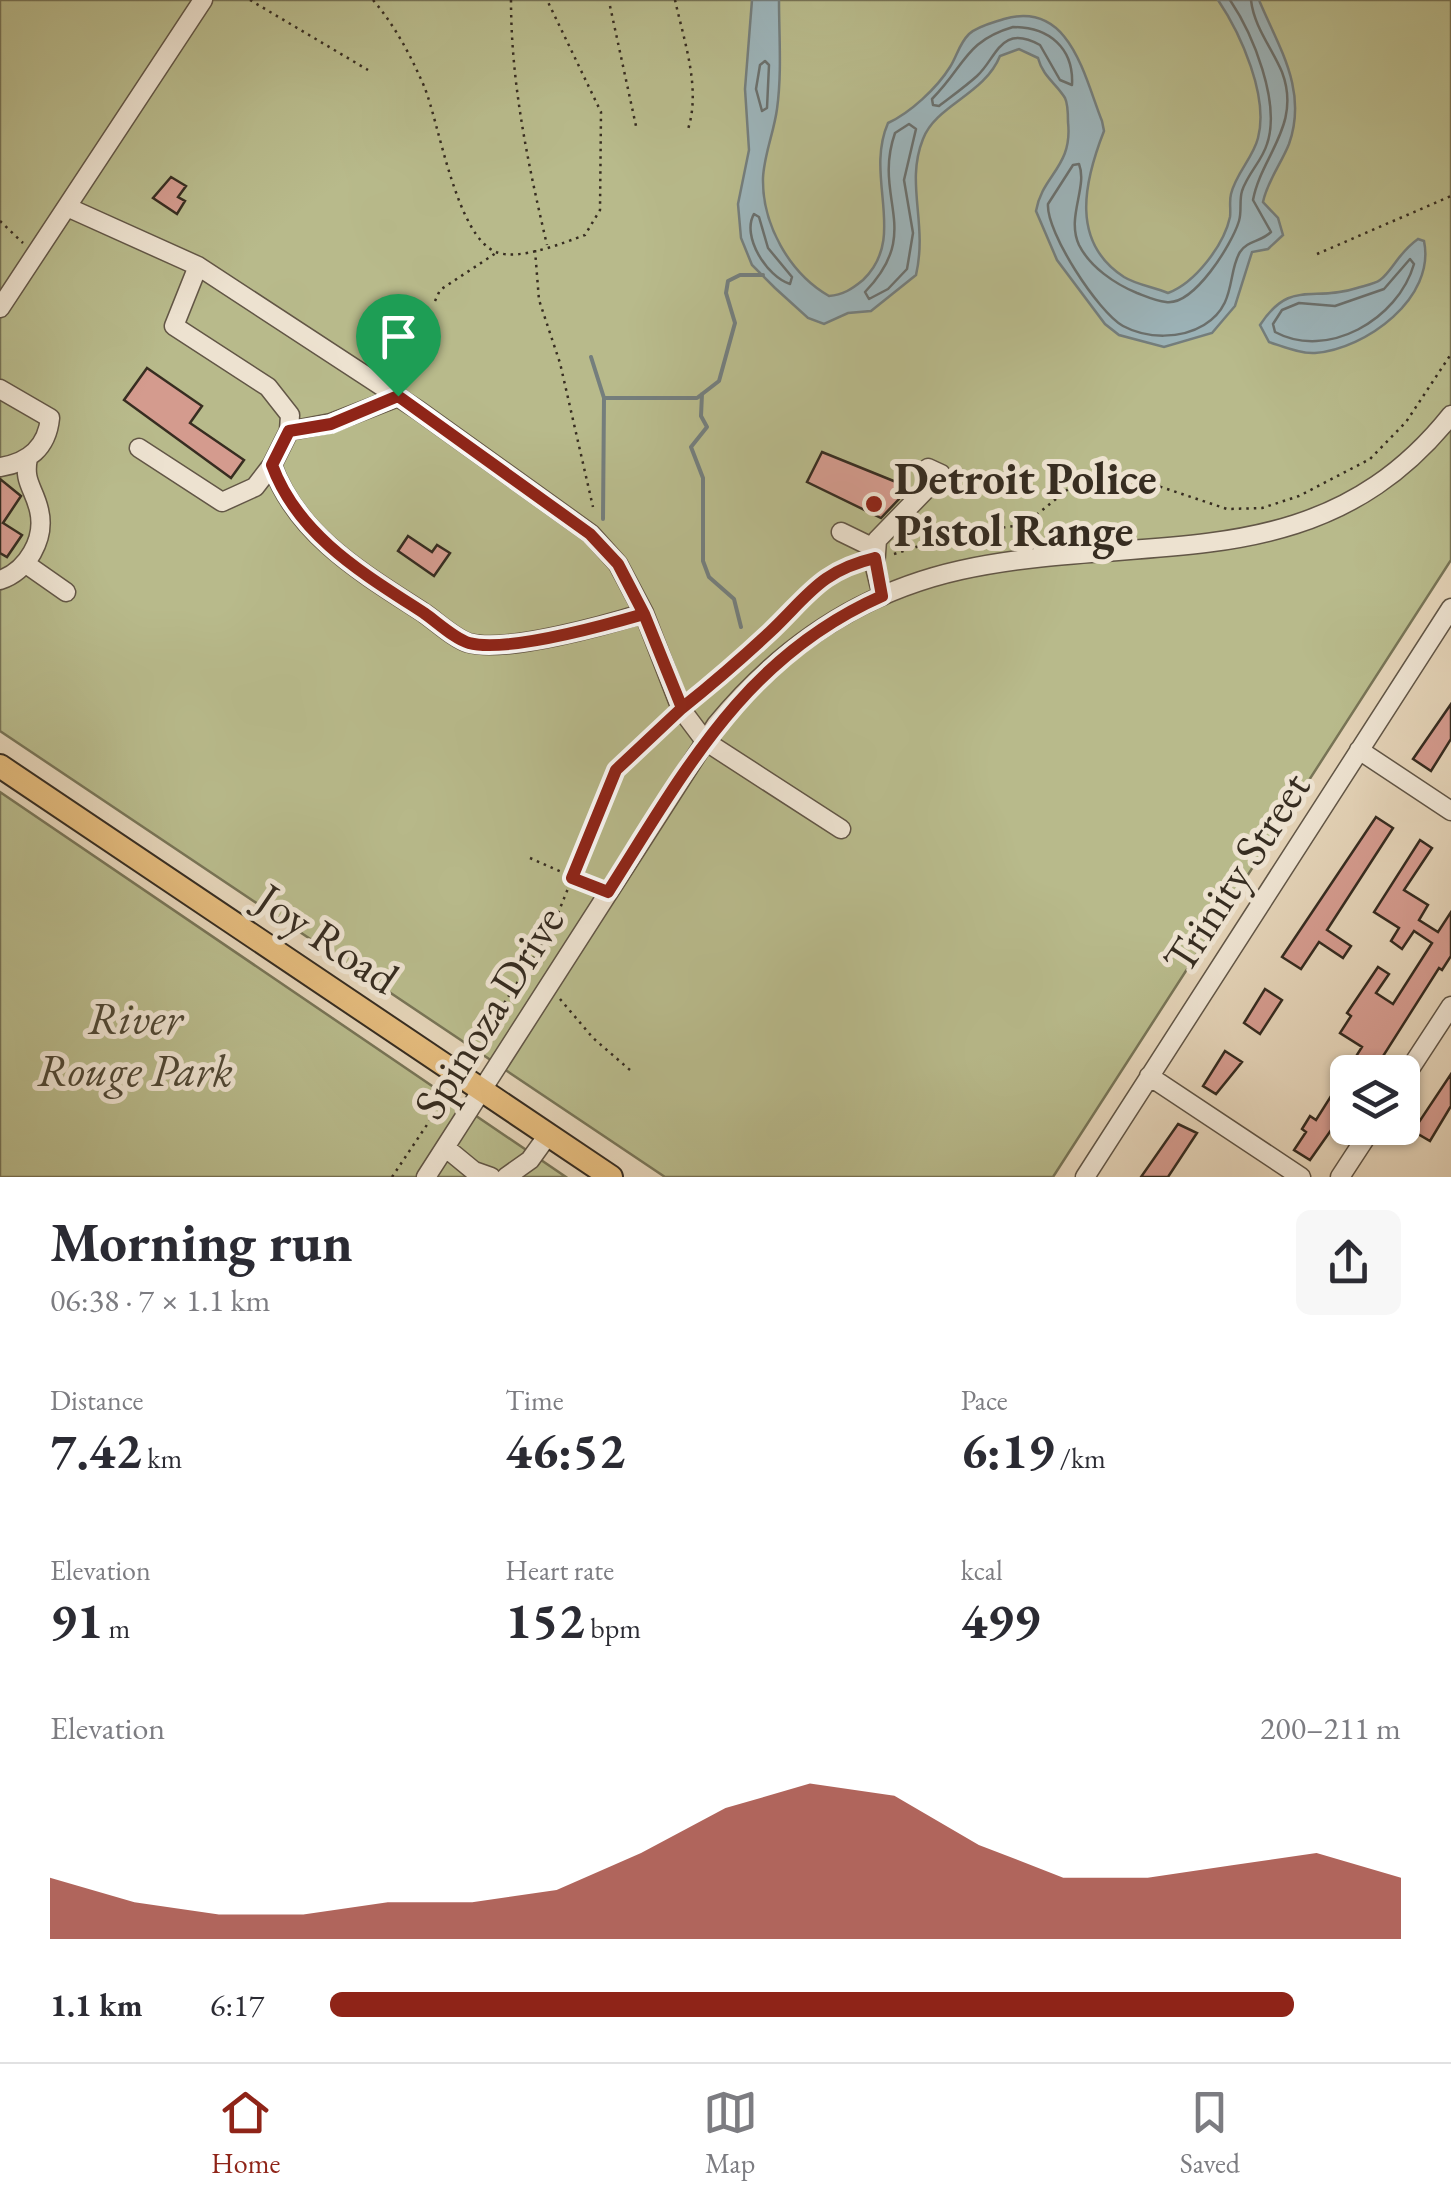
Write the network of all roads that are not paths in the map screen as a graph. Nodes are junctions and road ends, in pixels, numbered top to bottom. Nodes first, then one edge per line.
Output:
1 (203, 0) edge
2 (68, 207) junction
3 (198, 266) junction
4 (0, 308) edge
5 (0, 390) edge
6 (398, 396) junction
7 (1451, 414) edge
8 (289, 431) junction
9 (139, 448) dead end
10 (28, 458) junction
11 (272, 465) junction
12 (0, 467) edge
13 (928, 468) dead end
14 (841, 532) dead end
15 (876, 554) junction
16 (26, 564) junction
17 (0, 580) edge
18 (66, 592) dead end
19 (882, 596) junction
20 (1451, 608) edge
21 (644, 614) junction
22 (705, 741) junction
23 (1359, 750) junction
24 (0, 766) edge
25 (1451, 811) edge
26 (841, 829) dead end
27 (1451, 1006) edge
28 (1419, 1055) edge
29 (1149, 1076) junction
30 (482, 1091) junction
31 (548, 1135) junction
32 (1361, 1145) edge
33 (446, 1148) junction
34 (426, 1177) edge
35 (490, 1177) edge
36 (506, 1177) edge
37 (611, 1177) edge
38 (1085, 1177) edge
39 (1301, 1177) edge
40 (1340, 1177) edge

1 - 2 street
2 - 3 street
2 - 4 street
3 - 6 street
3 - 8 street
5 - 10 street
6 - 8 street
6 - 21 street
7 - 19 street, Spinoza Drive
8 - 11 street
9 - 11 street
10 - 12 street
10 - 16 street
11 - 21 street
13 - 15 street
14 - 15 street
15 - 19 street
16 - 17 street
16 - 18 street
19 - 22 street, Spinoza Drive
20 - 23 street, Trinity Street
21 - 22 street
22 - 26 street
22 - 30 street, Spinoza Drive
23 - 25 street
23 - 29 street, Trinity Street
24 - 30 main road, Joy Road
27 - 28 street
29 - 38 street, Trinity Street
29 - 39 street
30 - 31 main road, Joy Road
30 - 33 street, Spinoza Drive
31 - 36 street
31 - 37 main road, Joy Road
32 - 40 street
33 - 34 street, Spinoza Drive
33 - 35 street

